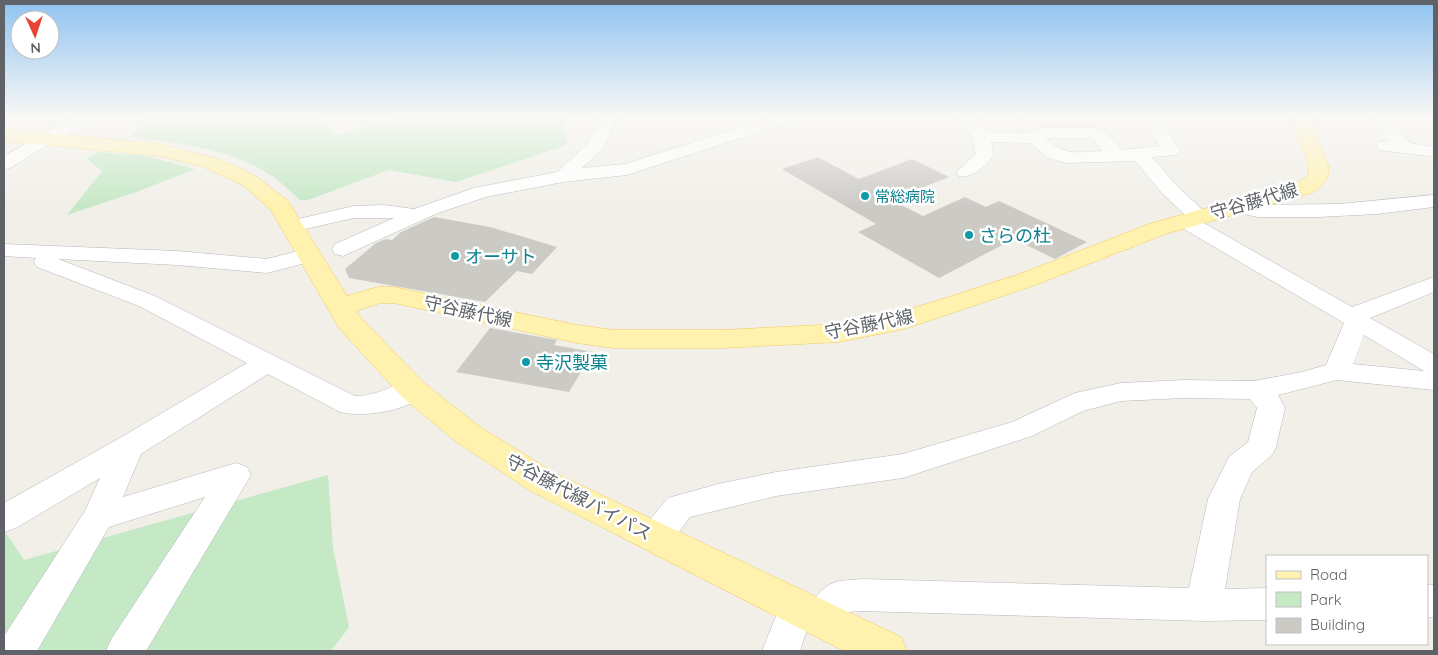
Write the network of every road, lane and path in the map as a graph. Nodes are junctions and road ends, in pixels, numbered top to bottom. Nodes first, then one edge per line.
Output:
1 (33, 148) edge
2 (135, 148) edge
3 (594, 148) edge
4 (694, 148) edge
5 (983, 148) edge
6 (1046, 148) edge
7 (1110, 148) edge
8 (1171, 148) edge
9 (1312, 148) edge
10 (1400, 148) edge
11 (1404, 148) joint
12 (1429, 151) dead end
13 (1140, 155) junction
14 (1118, 157) junction
15 (4, 164) edge
16 (965, 172) dead end
17 (563, 176) junction
18 (1434, 202) edge
19 (1235, 207) junction
20 (417, 216) junction
21 (1191, 219) junction
22 (292, 226) junction
23 (343, 249) dead end
24 (4, 250) edge
25 (53, 252) junction
26 (309, 254) junction
27 (1434, 284) edge
28 (340, 307) junction
29 (1354, 319) junction
30 (266, 362) junction
31 (1434, 369) edge
32 (1337, 371) junction
33 (413, 390) junction
34 (1257, 390) junction
35 (129, 447) junction
36 (98, 518) junction
37 (4, 519) edge
38 (655, 538) junction
39 (1266, 604) edge
40 (1204, 605) junction
41 (809, 613) junction
42 (16, 651) edge
43 (124, 651) edge
44 (781, 651) edge
45 (886, 651) edge

1 - 15 street
2 - 22 main road, 守谷藤代線バイパス
3 - 17 street
4 - 17 street
5 - 16 street
6 - 14 street
7 - 14 street
8 - 13 street
9 - 19 main road, 守谷藤代線
10 - 11 street
11 - 12 street
13 - 14 street
13 - 21 street
17 - 20 street
18 - 19 street
19 - 21 main road, 守谷藤代線
20 - 22 street
20 - 23 street
21 - 28 main road, 守谷藤代線
21 - 29 street
22 - 26 main road, 守谷藤代線バイパス
24 - 25 street
25 - 26 street
25 - 30 street
26 - 28 main road, 守谷藤代線バイパス
27 - 29 street
28 - 33 main road, 守谷藤代線バイパス
29 - 31 street
29 - 32 street
30 - 33 street
30 - 35 street
31 - 32 street
32 - 34 street
33 - 38 main road, 守谷藤代線バイパス
34 - 38 street
34 - 40 street
35 - 36 street
35 - 37 street
36 - 42 street
36 - 43 street
38 - 41 main road, 守谷藤代線バイパス
39 - 40 street
40 - 41 street
41 - 44 street
41 - 45 main road, 守谷藤代線バイパス

